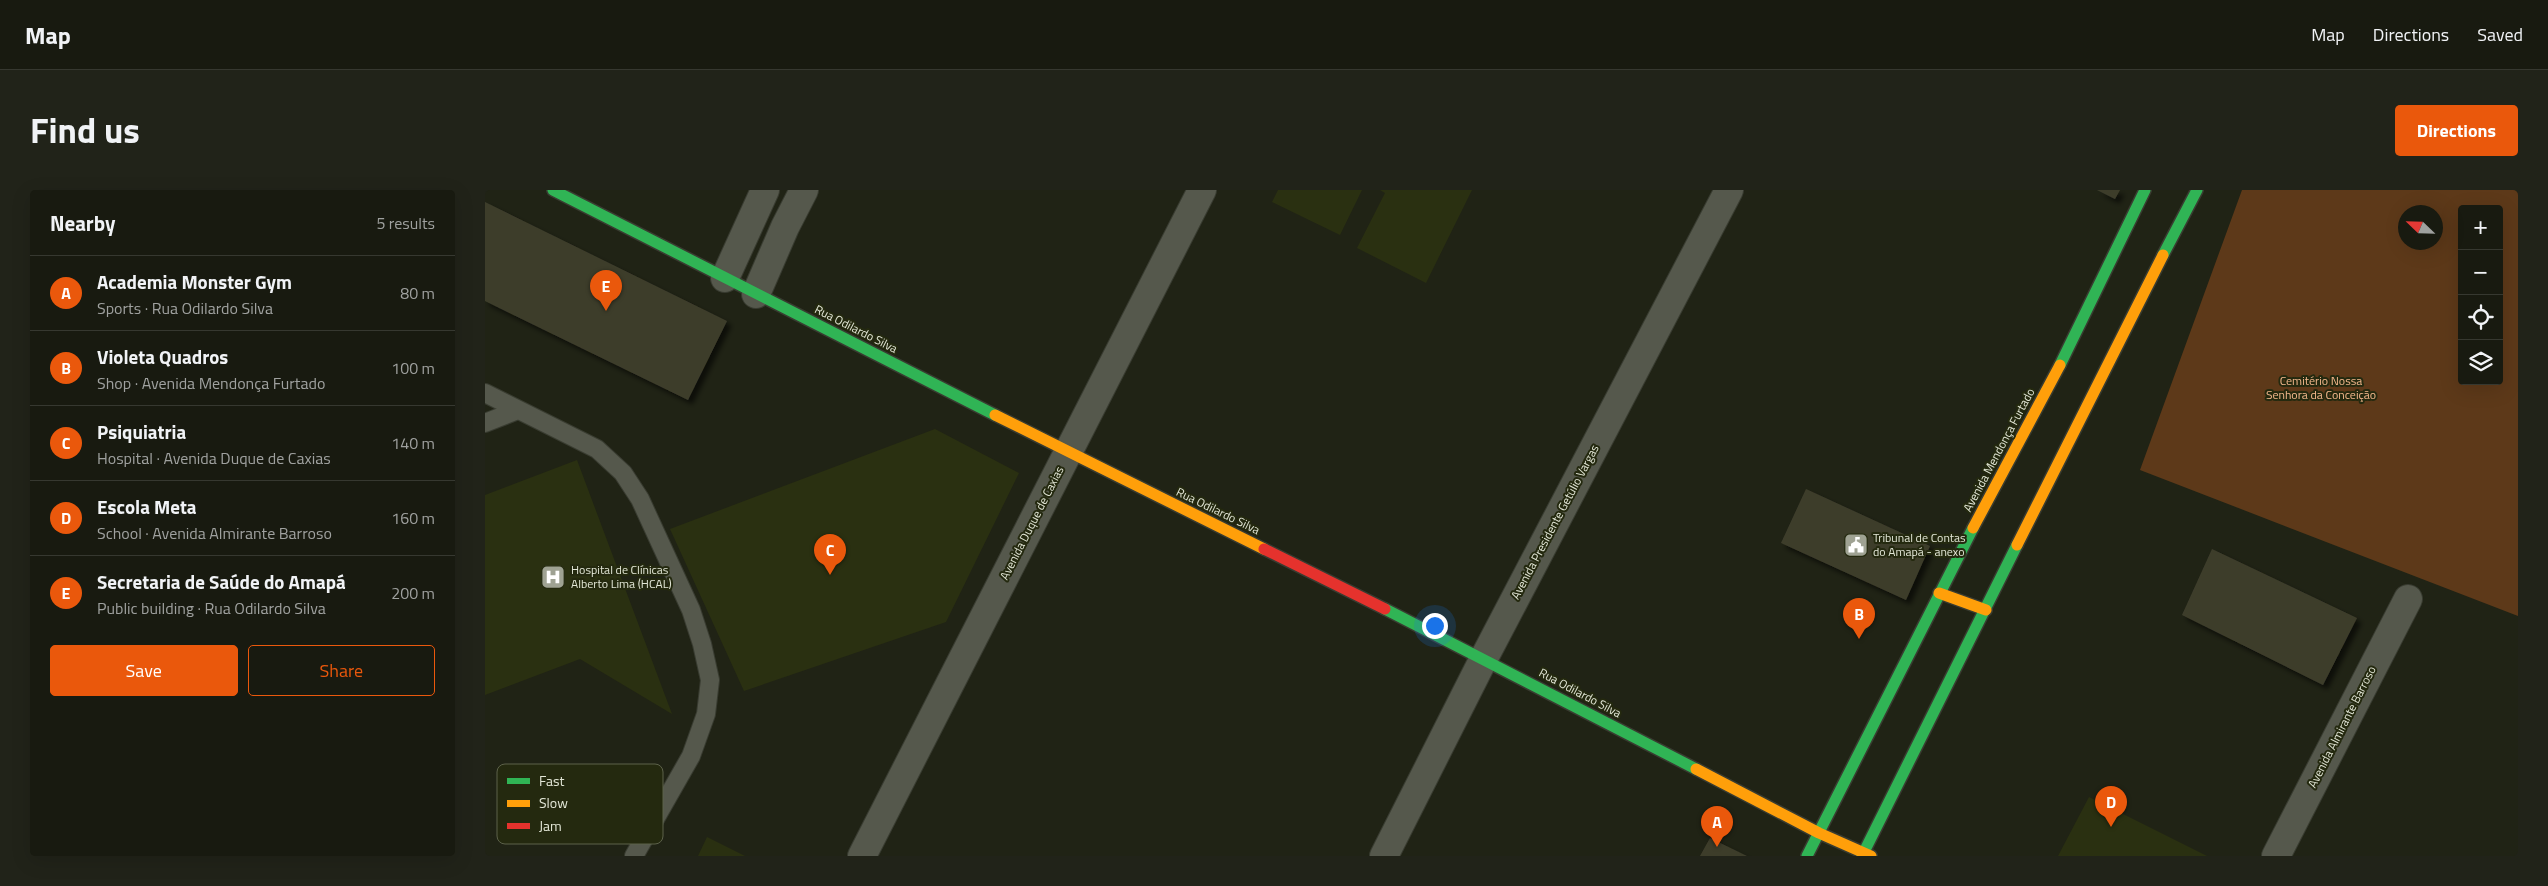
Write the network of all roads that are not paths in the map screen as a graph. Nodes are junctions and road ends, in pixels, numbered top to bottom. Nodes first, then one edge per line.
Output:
1 (553, 190) edge
2 (765, 190) edge
3 (804, 190) edge
4 (1202, 190) edge
5 (1729, 190) edge
6 (2145, 190) edge
7 (2197, 190) edge
8 (725, 278) junction
9 (756, 294) junction
10 (485, 393) edge
11 (518, 410) junction
12 (485, 423) edge
13 (1068, 452) junction
14 (1939, 593) junction
15 (2408, 599) dead end
16 (1986, 610) junction
17 (1484, 658) junction
18 (663, 806) edge
19 (1819, 833) junction
20 (642, 844) edge
21 (1866, 855) edge
22 (635, 856) edge
23 (862, 856) edge
24 (1384, 856) edge
25 (1807, 856) edge
26 (2276, 856) edge

1 - 8 street, Rua Odilardo Silva
2 - 8 street
3 - 9 street
4 - 13 street, Avenida Duque de Caxias
5 - 17 street, Avenida Presidente Getúlio Vargas
6 - 14 street, Avenida Mendonça Furtado
7 - 16 street
8 - 9 street, Rua Odilardo Silva
9 - 13 street, Rua Odilardo Silva
10 - 11 lane
11 - 12 lane
11 - 18 lane
13 - 17 street, Rua Odilardo Silva
13 - 23 street, Avenida Duque de Caxias
14 - 16 street
14 - 19 street, Avenida Mendonça Furtado
15 - 26 street, Avenida Almirante Barroso
16 - 21 street
17 - 19 street, Rua Odilardo Silva
17 - 24 street, Avenida Presidente Getúlio Vargas
19 - 21 street, Rua Odilardo Silva
19 - 25 street, Avenida Mendonça Furtado
20 - 22 lane

